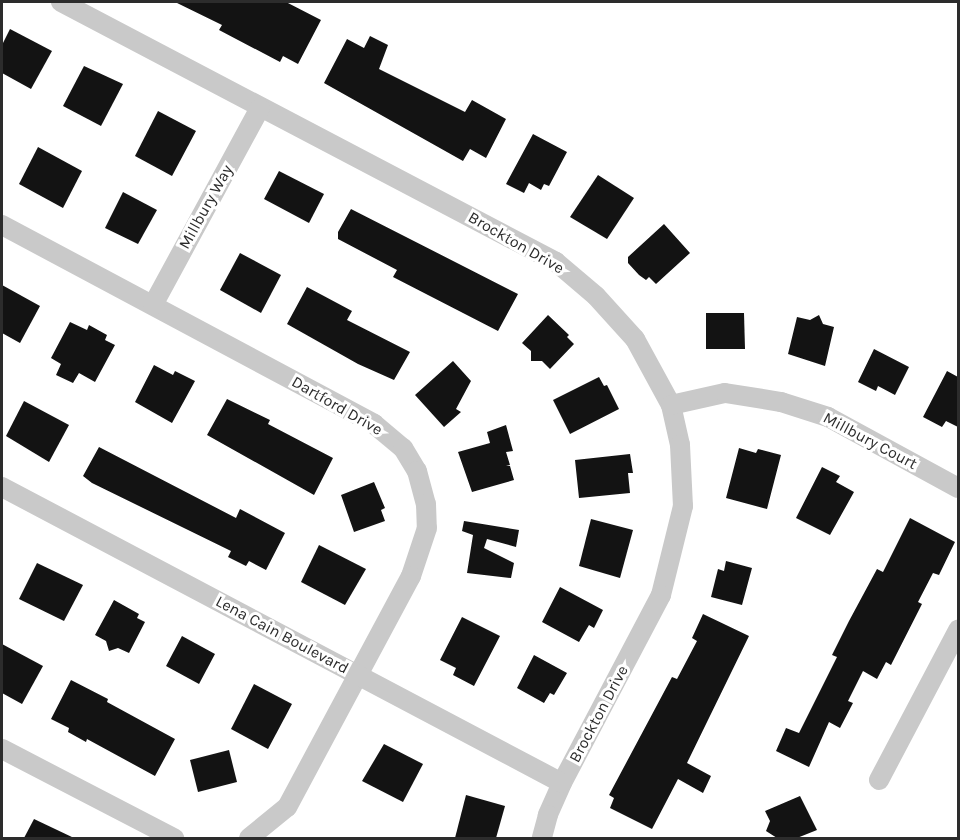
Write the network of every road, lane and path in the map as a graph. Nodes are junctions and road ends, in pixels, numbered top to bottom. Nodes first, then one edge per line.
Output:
1 (61, 2) edge
2 (260, 108) junction
3 (2, 225) edge
4 (153, 305) junction
5 (672, 405) junction
6 (2, 487) edge
7 (958, 488) edge
8 (958, 630) edge
9 (359, 675) junction
10 (2, 749) edge
11 (879, 780) dead end
12 (562, 783) junction
13 (174, 838) edge
14 (249, 838) edge
15 (542, 838) edge

1 - 2 street, Brockton Drive
2 - 4 street, Millbury Way
2 - 5 street, Brockton Drive
3 - 4 street, Dartford Drive
4 - 9 street, Dartford Drive
5 - 7 street, Millbury Court
5 - 12 street, Brockton Drive
6 - 9 street, Lena Cain Boulevard
8 - 11 street
9 - 12 street, Lena Cain Boulevard
9 - 14 street, Dartford Drive
10 - 13 street
12 - 15 street, Brockton Drive

